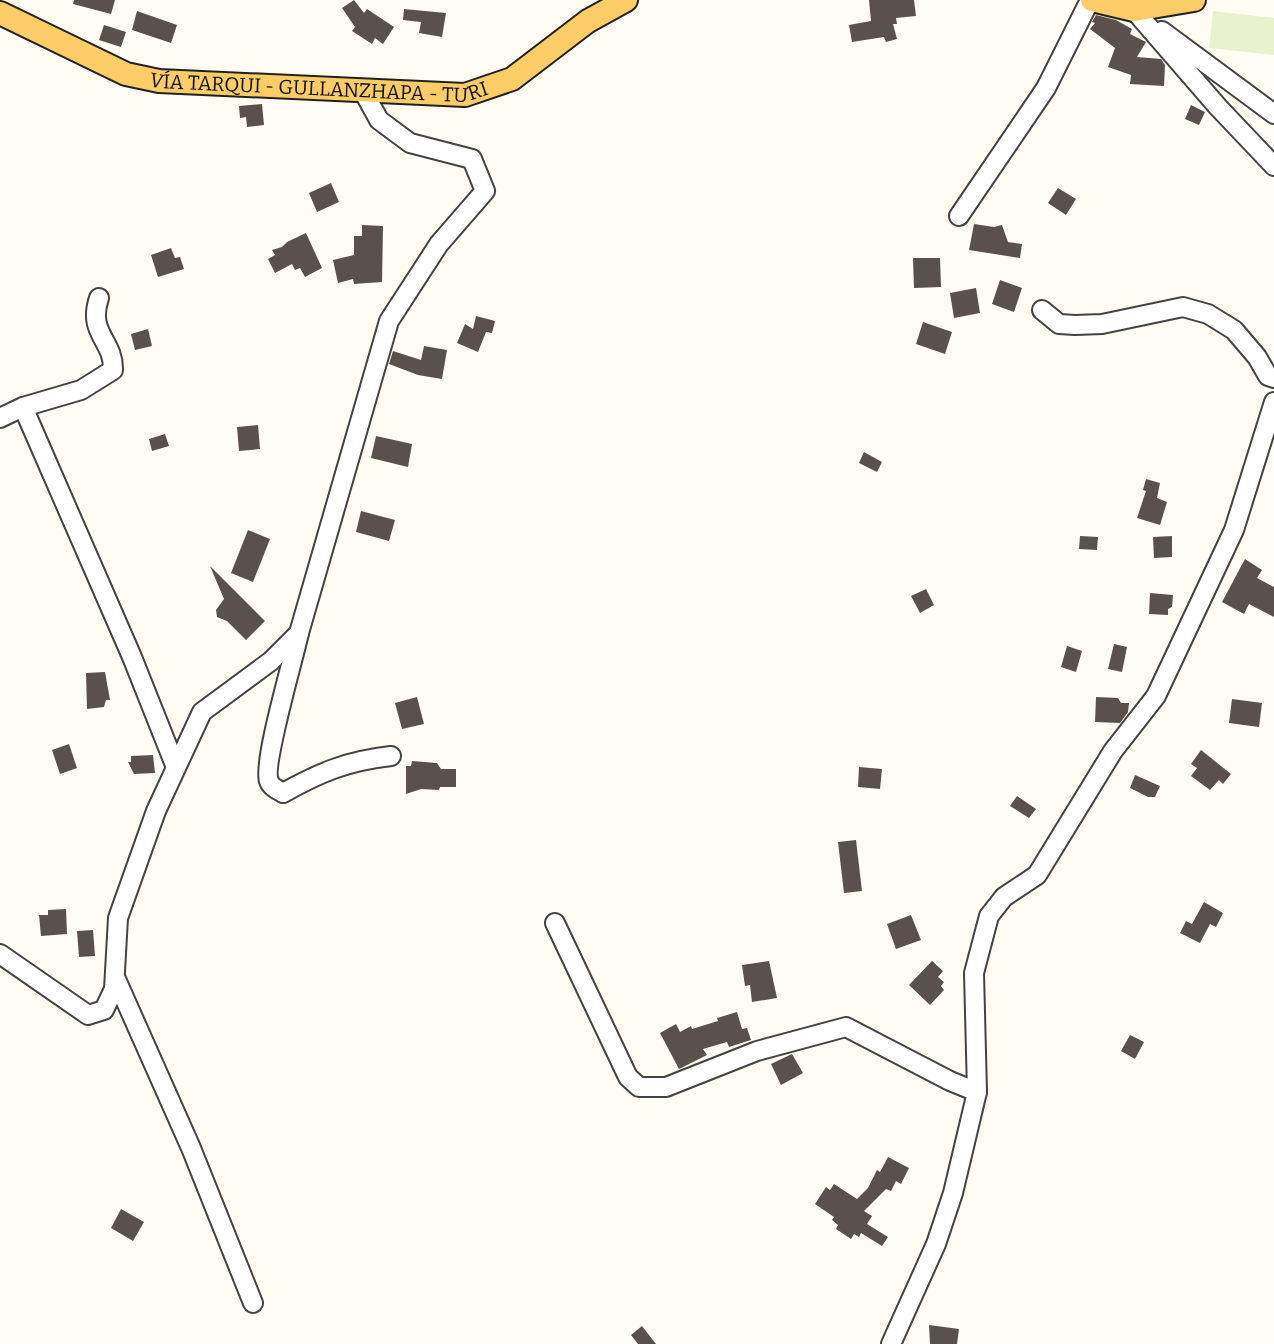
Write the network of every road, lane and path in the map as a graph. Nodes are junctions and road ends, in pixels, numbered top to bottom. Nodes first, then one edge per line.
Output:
1 (626, 0) edge
2 (1091, 0) edge
3 (1194, 0) edge
4 (1134, 10) junction
5 (0, 13) edge
6 (363, 91) junction
7 (1274, 114) edge
8 (1274, 166) edge
9 (959, 216) dead end
10 (99, 298) dead end
11 (1042, 310) dead end
12 (1274, 378) edge
13 (1274, 402) edge
14 (23, 407) junction
15 (0, 418) edge
16 (299, 633) junction
17 (391, 756) dead end
18 (175, 765) junction
19 (555, 923) dead end
20 (0, 954) edge
21 (114, 974) junction
22 (977, 1092) junction
23 (253, 1303) dead end
24 (891, 1344) edge

1 - 6 main road, VÍA TARQUI - GULLANZHAPA - TURI
2 - 4 main road
2 - 9 street
3 - 4 main road
4 - 7 street
4 - 8 street
5 - 6 main road, VÍA TARQUI - GULLANZHAPA - TURI
6 - 16 street
10 - 14 street
11 - 12 street
13 - 22 street
14 - 15 street
14 - 18 street
16 - 17 street
16 - 18 street
18 - 21 street
19 - 22 street
20 - 21 street
21 - 23 street
22 - 24 street

